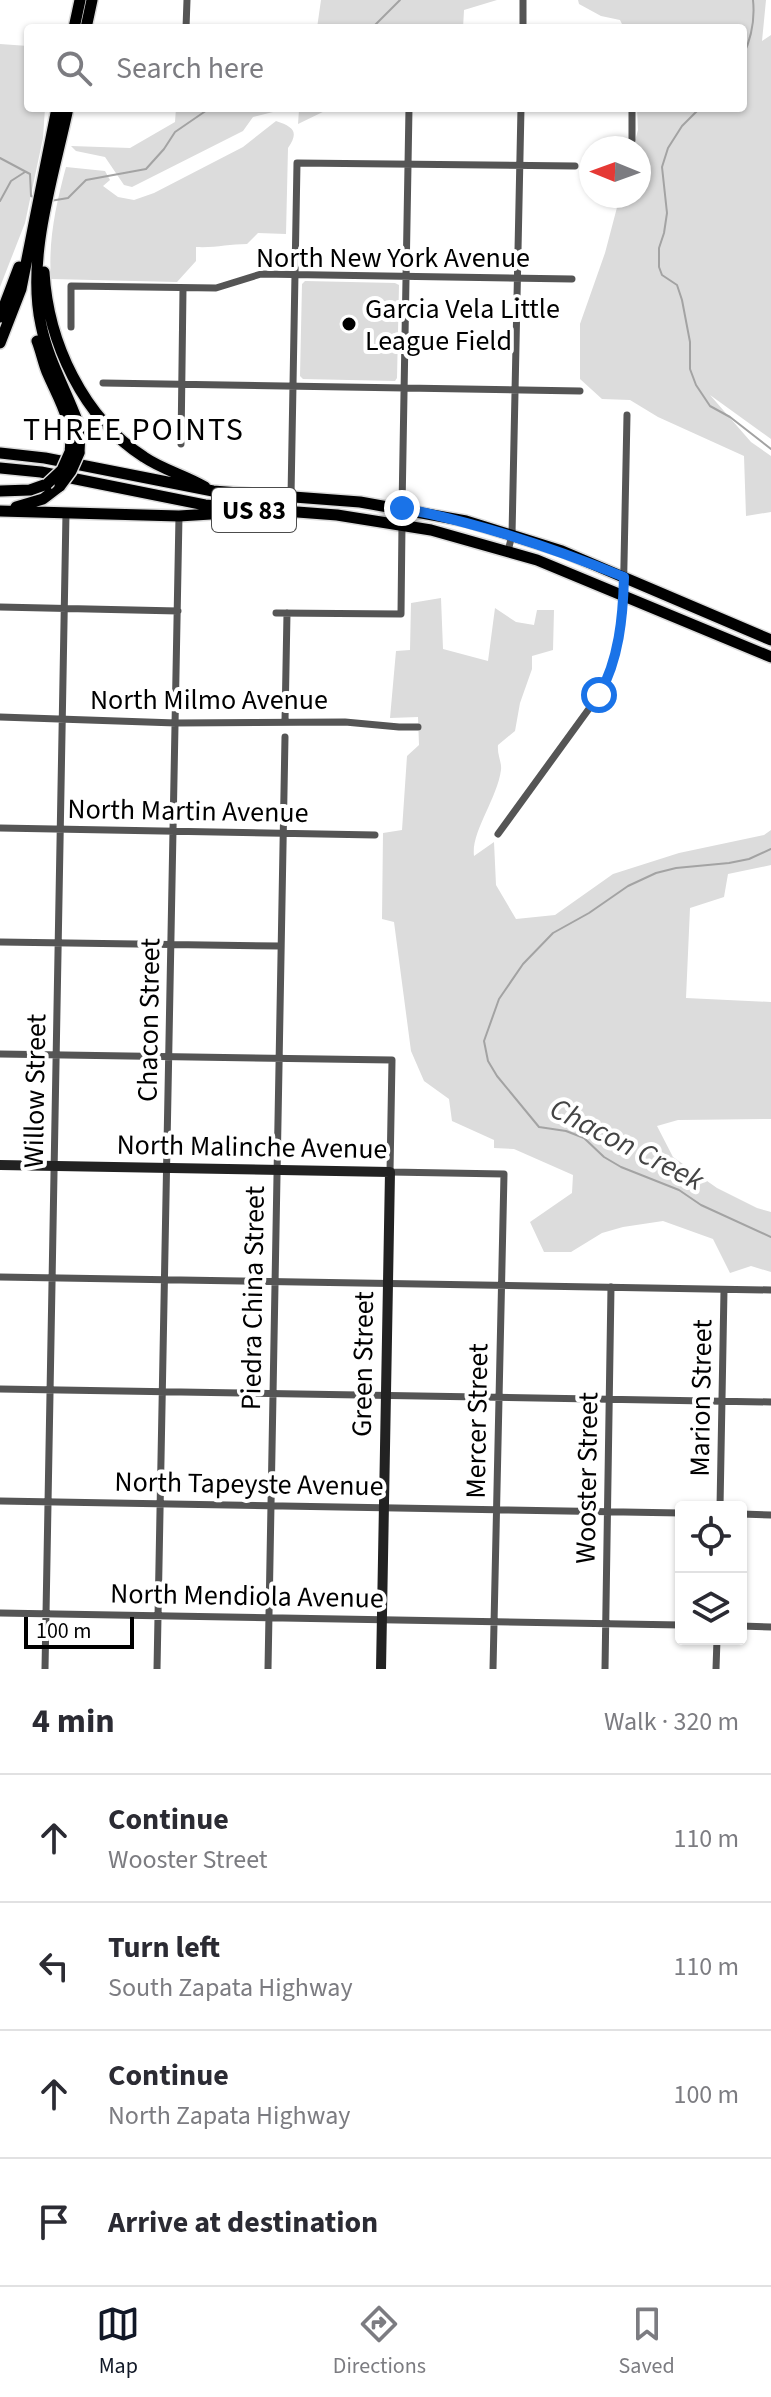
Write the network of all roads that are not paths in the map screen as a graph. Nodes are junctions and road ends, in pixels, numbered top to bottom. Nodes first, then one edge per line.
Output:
1 (80, 0) edge
2 (92, 0) edge
3 (187, 0) edge
4 (523, 0) edge
5 (75, 24) edge
6 (87, 24) edge
7 (186, 24) edge
8 (523, 24) edge
9 (57, 112) edge
10 (66, 112) edge
11 (409, 112) edge
12 (521, 112) edge
13 (632, 112) edge
14 (632, 136) edge
15 (56, 139) junction
16 (408, 164) junction
17 (520, 166) junction
18 (575, 166) dead end
19 (39, 218) junction
20 (294, 274) junction
21 (406, 276) junction
22 (518, 278) junction
23 (572, 279) dead end
24 (183, 289) junction
25 (0, 317) edge
26 (71, 327) dead end
27 (0, 343) edge
28 (103, 383) dead end
29 (182, 384) junction
30 (293, 387) junction
31 (405, 388) junction
32 (516, 390) junction
33 (580, 391) dead end
34 (627, 415) dead end
35 (181, 444) dead end
36 (0, 453) edge
37 (0, 468) edge
38 (53, 485) junction
39 (0, 491) edge
40 (213, 491) junction
41 (291, 496) junction
42 (402, 508) junction
43 (0, 511) edge
44 (271, 511) junction
45 (66, 513) junction
46 (179, 516) junction
47 (402, 524) junction
48 (512, 535) junction
49 (508, 551) junction
50 (624, 577) junction
51 (623, 596) junction
52 (0, 607) edge
53 (64, 608) junction
54 (178, 611) junction
55 (276, 613) dead end
56 (287, 613) junction
57 (771, 640) edge
58 (771, 657) edge
59 (0, 717) edge
60 (62, 720) junction
61 (285, 721) junction
62 (176, 723) junction
63 (418, 727) dead end
64 (285, 737) dead end
65 (0, 828) edge
66 (60, 830) junction
67 (174, 831) junction
68 (282, 833) junction
69 (498, 834) dead end
70 (375, 835) dead end
71 (0, 942) edge
72 (58, 943) junction
73 (172, 944) junction
74 (280, 946) junction
75 (0, 1054) edge
76 (57, 1055) junction
77 (169, 1056) junction
78 (278, 1057) junction
79 (0, 1165) edge
80 (54, 1167) junction
81 (167, 1168) junction
82 (277, 1169) junction
83 (390, 1172) junction
84 (504, 1174) joint
85 (0, 1277) edge
86 (52, 1279) junction
87 (165, 1280) junction
88 (275, 1281) junction
89 (388, 1284) junction
90 (501, 1286) junction
91 (611, 1287) junction
92 (724, 1290) junction
93 (771, 1290) edge
94 (0, 1389) edge
95 (50, 1391) junction
96 (163, 1391) junction
97 (273, 1393) junction
98 (386, 1396) junction
99 (499, 1398) junction
100 (609, 1399) junction
101 (722, 1402) junction
102 (771, 1402) edge
103 (0, 1501) edge
104 (720, 1501) edge
105 (48, 1502) junction
106 (161, 1503) junction
107 (271, 1505) junction
108 (384, 1508) junction
109 (496, 1510) junction
110 (607, 1511) junction
111 (675, 1513) edge
112 (747, 1514) edge
113 (771, 1515) edge
114 (0, 1613) edge
115 (46, 1614) junction
116 (158, 1615) junction
117 (269, 1617) junction
118 (382, 1619) junction
119 (494, 1622) junction
120 (605, 1623) junction
121 (675, 1625) edge
122 (747, 1626) edge
123 (771, 1627) edge
124 (717, 1645) edge
125 (45, 1669) edge
126 (157, 1669) edge
127 (268, 1669) edge
128 (381, 1669) edge
129 (493, 1669) edge
130 (605, 1669) edge
131 (716, 1669) edge

1 - 5 main road
2 - 6 main road
3 - 7 street
4 - 8 street
9 - 15 main road
10 - 15 main road
11 - 16 street
12 - 17 street
13 - 14 street
15 - 19 main road
16 - 17 street
16 - 20 street
16 - 21 street
17 - 18 street
17 - 22 street
19 - 25 main road
19 - 27 main road
19 - 38 main road, bridge
19 - 40 main road
20 - 21 street, North New York Avenue
20 - 24 street, North New York Avenue
20 - 30 street
21 - 22 street, North New York Avenue
21 - 31 street
22 - 23 street, North New York Avenue
22 - 32 street
24 - 26 street, North New York Avenue
24 - 29 street
28 - 29 street
29 - 30 street
29 - 35 street
30 - 31 street
30 - 41 street
31 - 32 street
31 - 42 street
32 - 33 street
32 - 48 street
34 - 50 street
36 - 40 main road, US 83
37 - 44 main road, US 83
38 - 39 main road
38 - 43 main road
40 - 41 main road, US 83
41 - 42 main road, US 83
42 - 48 main road, US 83
43 - 45 main road
44 - 46 main road
44 - 47 main road, US 83
45 - 46 main road
45 - 53 street, Willow Street
46 - 54 street, Chacon Street
47 - 49 main road, US 83
47 - 56 street
48 - 49 street
48 - 50 main road, US 83
49 - 51 main road, US 83
50 - 51 street
50 - 57 main road, US 83
51 - 58 main road, US 83
51 - 69 street
52 - 53 street
53 - 54 street
53 - 60 street, Willow Street
54 - 62 street, Chacon Street
55 - 56 street
56 - 61 street
59 - 60 street, North Milmo Avenue
60 - 62 street, North Milmo Avenue
60 - 66 street, Willow Street
61 - 62 street, North Milmo Avenue
61 - 63 street, North Milmo Avenue
62 - 67 street, Chacon Street
64 - 68 street, Piedra China Street
65 - 66 street, North Martin Avenue
66 - 67 street, North Martin Avenue
66 - 72 street, Willow Street
67 - 68 street, North Martin Avenue
67 - 73 street, Chacon Street
68 - 70 street, North Martin Avenue
68 - 74 street, Piedra China Street
71 - 72 street
72 - 73 street
72 - 76 street, Willow Street
73 - 74 street
73 - 77 street, Chacon Street
74 - 78 street, Piedra China Street
75 - 76 street
76 - 77 street
76 - 80 street, Willow Street
77 - 78 street
77 - 81 street, Chacon Street
78 - 82 street, Piedra China Street
78 - 83 street, Green Street
79 - 80 street, North Malinche Avenue
80 - 81 street, North Malinche Avenue
80 - 86 street, Willow Street
81 - 82 street, North Malinche Avenue
81 - 87 street, Chacon Street
82 - 83 street, North Malinche Avenue
82 - 88 street, Piedra China Street
83 - 84 street, North Malinche Avenue
83 - 89 street, Green Street
84 - 90 street, Mercer Street
85 - 86 street
86 - 87 street
86 - 95 street, Willow Street
87 - 88 street
87 - 96 street, Chacon Street
88 - 89 street
88 - 97 street, Piedra China Street
89 - 90 street
89 - 98 street, Green Street
90 - 91 street
90 - 99 street, Mercer Street
91 - 92 street
91 - 100 street, Wooster Street
92 - 93 street
92 - 101 street, Marion Street
94 - 95 street
95 - 96 street
95 - 105 street, Willow Street
96 - 97 street
96 - 106 street, Chacon Street
97 - 98 street
97 - 107 street, Piedra China Street
98 - 99 street
98 - 108 street, Green Street
99 - 100 street
99 - 109 street, Mercer Street
100 - 101 street
100 - 110 street, Wooster Street
101 - 102 street
101 - 104 street, Marion Street
103 - 105 street, North Tapeyste Avenue
105 - 106 street, North Tapeyste Avenue
105 - 115 street, Willow Street
106 - 107 street, North Tapeyste Avenue
106 - 116 street, Chacon Street
107 - 108 street, North Tapeyste Avenue
107 - 117 street, Piedra China Street
108 - 109 street, North Tapeyste Avenue
108 - 118 street, Green Street
109 - 110 street, North Tapeyste Avenue
109 - 119 street, Mercer Street
110 - 111 street, North Tapeyste Avenue
110 - 120 street, Wooster Street
112 - 113 street
114 - 115 street, North Mendiola Avenue
115 - 116 street, North Mendiola Avenue
115 - 125 street, Willow Street
116 - 117 street, North Mendiola Avenue
116 - 126 street, Chacon Street
117 - 118 street, North Mendiola Avenue
117 - 127 street, Piedra China Street
118 - 119 street, North Mendiola Avenue
118 - 128 street, Green Street
119 - 120 street, North Mendiola Avenue
119 - 129 street, Mercer Street
120 - 121 street, North Mendiola Avenue
120 - 130 street, Wooster Street
122 - 123 street
124 - 131 street

